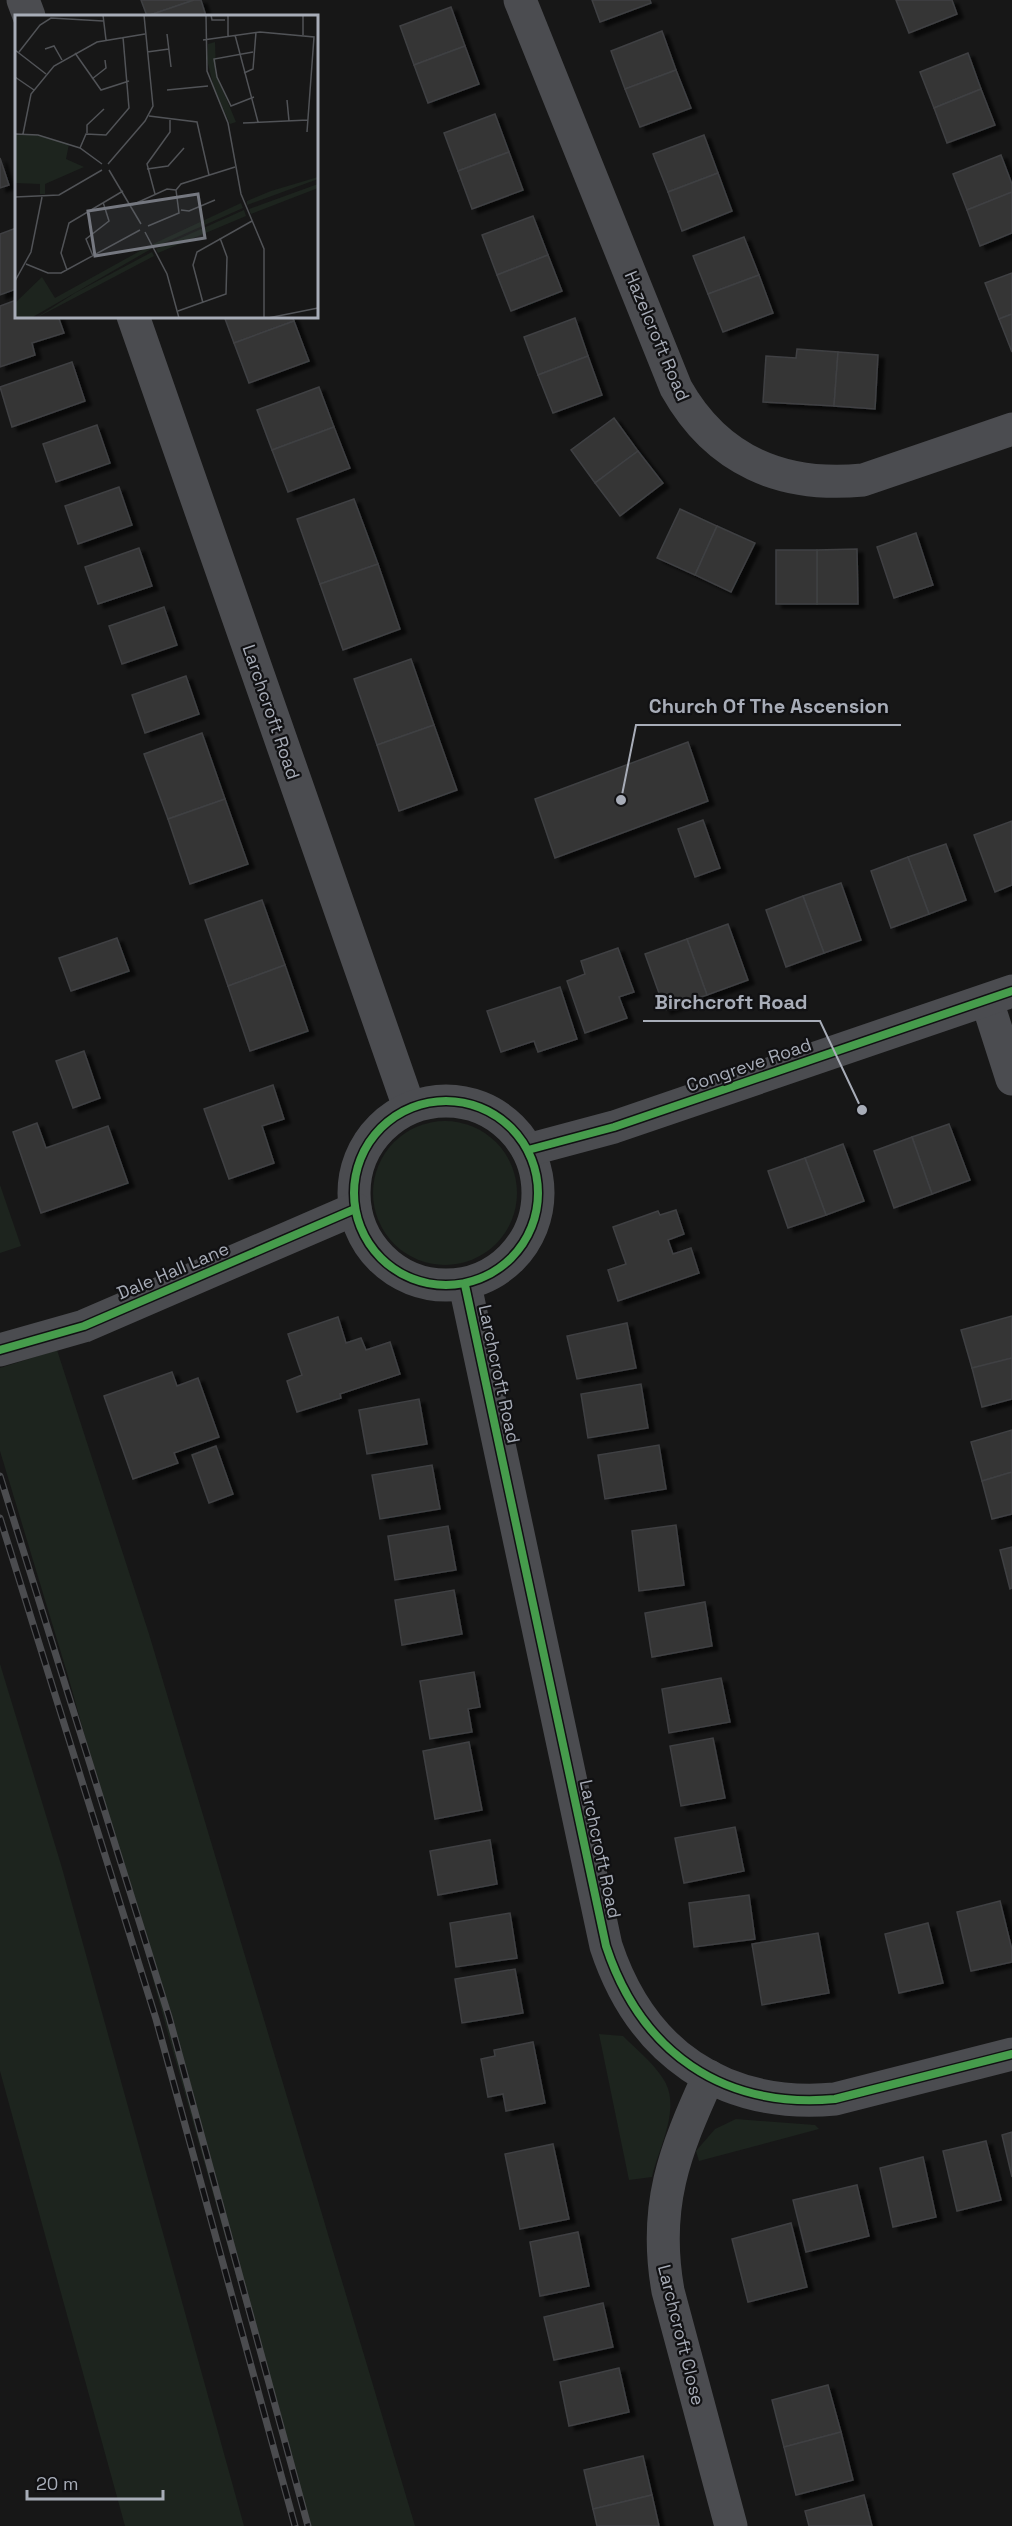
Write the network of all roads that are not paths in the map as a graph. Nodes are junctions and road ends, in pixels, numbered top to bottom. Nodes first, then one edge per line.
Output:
1 (23, 0) edge
2 (520, 0) edge
3 (29, 15) edge
4 (134, 318) edge
5 (1012, 429) edge
6 (1000, 996) edge
7 (1012, 1079) edge
8 (409, 1107) junction
9 (528, 1150) junction
10 (355, 1209) junction
11 (465, 1285) junction
12 (0, 1350) edge
13 (1012, 2054) edge
14 (709, 2076) junction
15 (731, 2526) edge

1 - 3 street
2 - 5 street, Hazelcroft Road
4 - 8 street, Larchcroft Road
6 - 7 street
6 - 9 street, Congreve Road
8 - 9 street
8 - 10 street
9 - 11 street
10 - 11 street
10 - 12 street, Dale Hall Lane
11 - 14 street, Larchcroft Road
13 - 14 street, Larchcroft Road
14 - 15 street, Larchcroft Close

